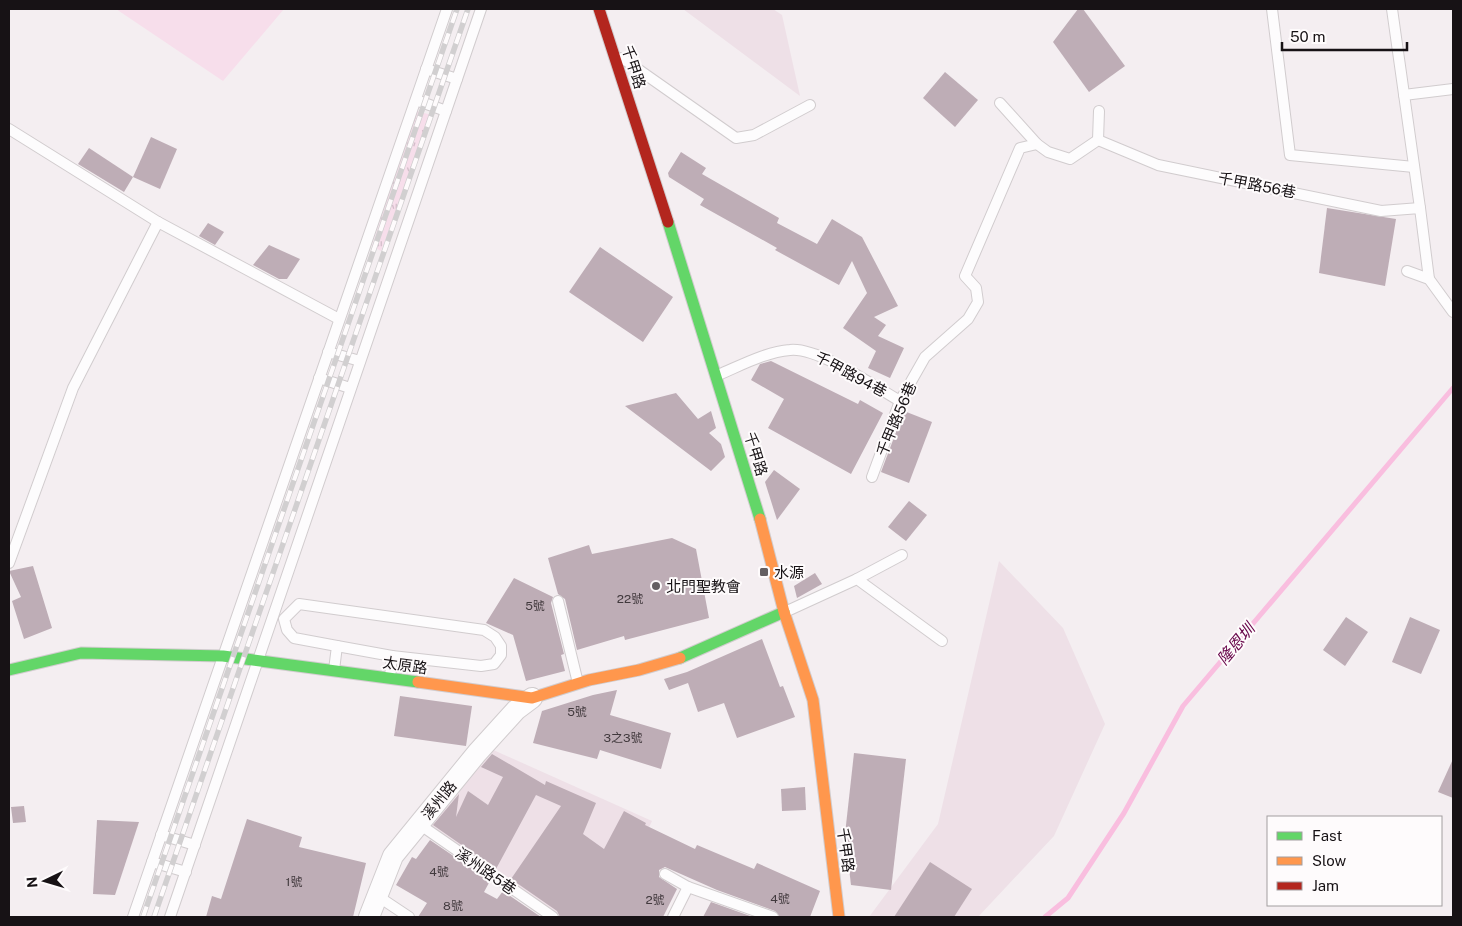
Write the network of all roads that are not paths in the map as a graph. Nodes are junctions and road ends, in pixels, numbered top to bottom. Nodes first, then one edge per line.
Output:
1 (447, 9) edge
2 (481, 9) edge
3 (599, 9) edge
4 (1272, 9) edge
5 (1392, 9) edge
6 (613, 52) junction
7 (426, 69) junction
8 (456, 79) junction
9 (1453, 89) edge
10 (1404, 96) junction
11 (416, 100) junction
12 (1000, 103) dead end
13 (810, 105) dead end
14 (446, 110) junction
15 (1099, 110) dead end
16 (9, 129) edge
17 (1098, 140) junction
18 (1037, 144) junction
19 (1414, 167) junction
20 (1420, 208) junction
21 (158, 222) junction
22 (1407, 271) dead end
23 (1429, 279) junction
24 (1453, 312) edge
25 (339, 320) junction
26 (328, 352) junction
27 (360, 361) junction
28 (717, 376) junction
29 (320, 378) junction
30 (350, 388) junction
31 (900, 400) junction
32 (872, 477) dead end
33 (902, 555) dead end
34 (9, 563) edge
35 (857, 579) junction
36 (558, 601) dead end
37 (784, 612) junction
38 (942, 641) dead end
39 (337, 646) junction
40 (223, 656) junction
41 (392, 656) junction
42 (256, 660) junction
43 (9, 670) edge
44 (334, 670) junction
45 (389, 678) junction
46 (578, 684) junction
47 (532, 698) junction
48 (419, 824) junction
49 (161, 835) junction
50 (195, 845) junction
51 (152, 862) junction
52 (186, 872) junction
53 (665, 874) dead end
54 (688, 887) junction
55 (376, 895) junction
56 (133, 917) edge
57 (170, 917) edge
58 (369, 917) edge
59 (409, 917) edge
60 (552, 917) edge
61 (673, 917) edge
62 (773, 917) edge
63 (839, 917) edge

1 - 7 lane
2 - 8 lane
3 - 6 street, 千甲路
4 - 19 lane
5 - 10 lane
6 - 13 lane
6 - 28 street, 千甲路
7 - 8 lane
7 - 11 lane
8 - 14 lane
9 - 10 lane
10 - 19 lane
11 - 14 lane
11 - 25 lane
12 - 18 lane
14 - 27 lane
15 - 17 lane
16 - 21 lane
17 - 18 lane
17 - 20 lane, 千甲路56巷
18 - 31 lane, 千甲路56巷
19 - 20 lane
20 - 23 lane
21 - 25 lane
21 - 34 lane
22 - 23 lane
23 - 24 lane
25 - 26 lane
26 - 27 lane
26 - 29 lane
27 - 30 lane
28 - 31 lane, 千甲路94巷
28 - 37 street, 千甲路
29 - 30 lane
29 - 40 lane
30 - 42 lane
31 - 32 lane, 千甲路56巷
33 - 35 lane
35 - 37 lane
35 - 38 lane
36 - 46 lane
37 - 46 street, 太原路
37 - 63 street, 千甲路
39 - 41 lane
39 - 41 lane
39 - 44 lane
40 - 42 street, 太原路
40 - 43 street, 太原路
40 - 49 lane
41 - 45 lane
42 - 44 street, 太原路
42 - 50 lane
44 - 45 street, 太原路
45 - 47 street, 太原路
46 - 47 street, 太原路
47 - 48 street, 溪州路
48 - 55 street, 溪州路
48 - 60 lane, 溪州路5巷
49 - 50 lane
49 - 51 lane
50 - 52 lane
51 - 52 lane
51 - 56 lane
52 - 57 lane
53 - 54 lane
54 - 61 lane
54 - 62 lane
55 - 58 street, 溪州路
55 - 59 lane

